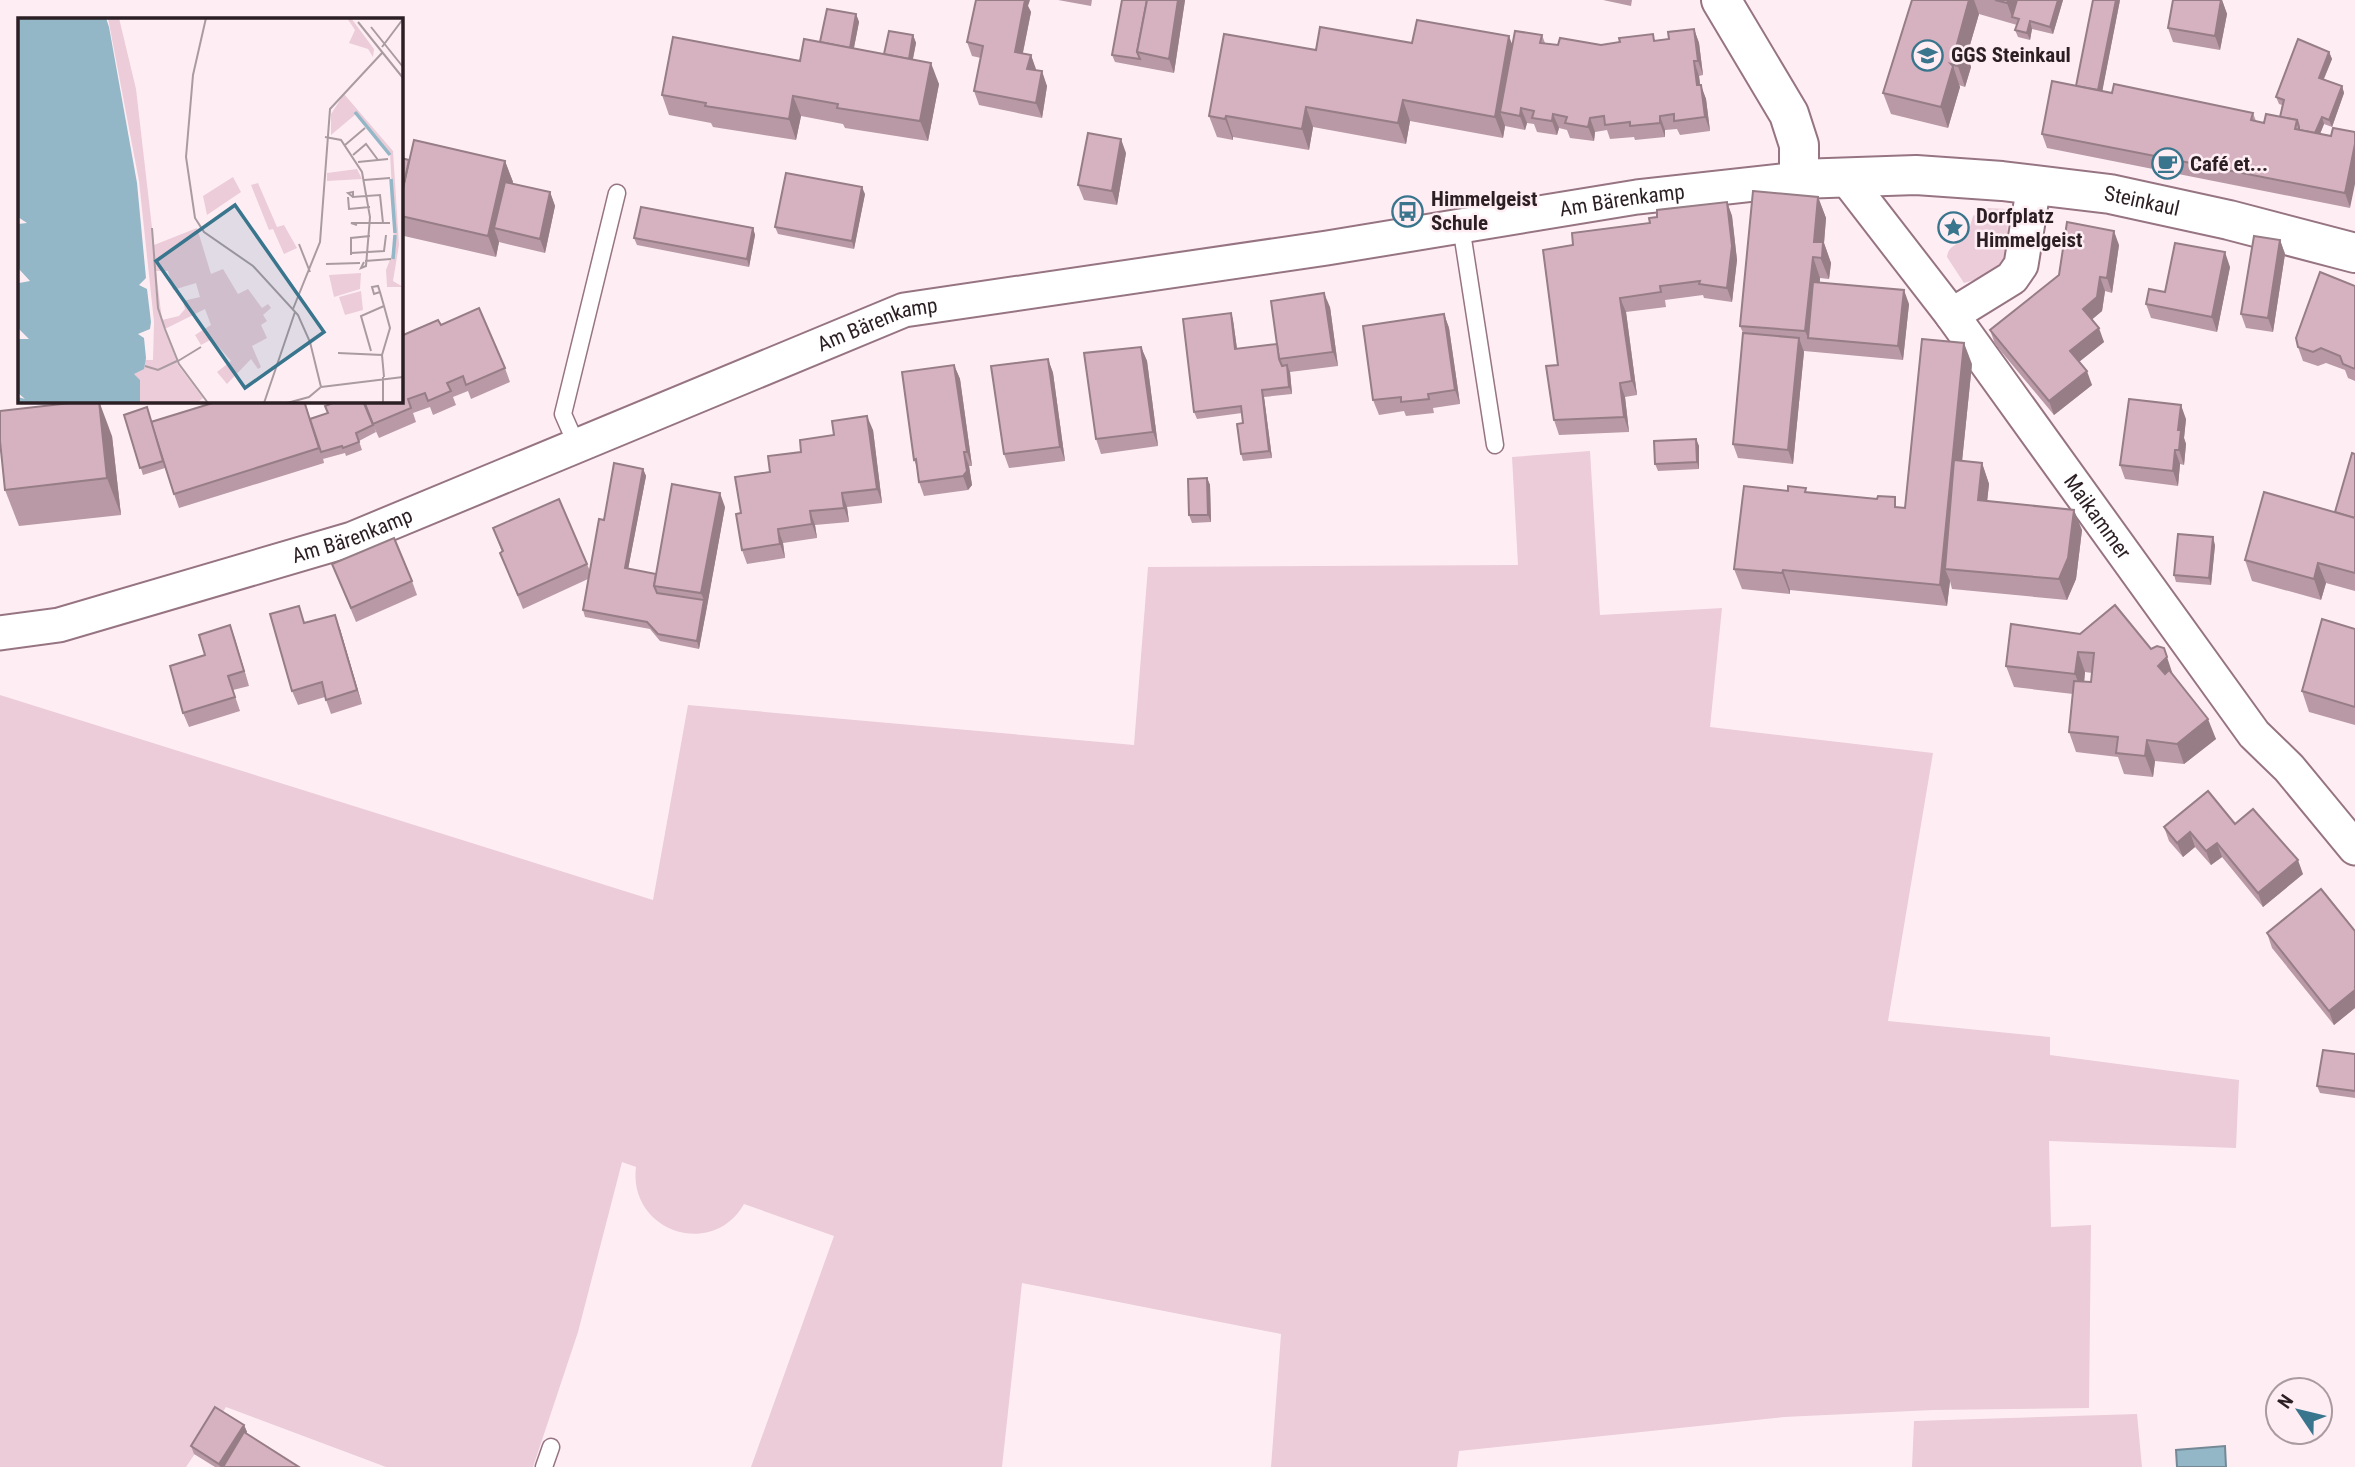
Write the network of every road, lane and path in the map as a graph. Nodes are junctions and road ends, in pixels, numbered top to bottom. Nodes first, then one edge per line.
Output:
1 (1721, 0) edge
2 (1846, 178) junction
3 (1799, 179) junction
4 (2034, 185) junction
5 (617, 193) dead end
6 (1461, 226) junction
7 (2355, 253) edge
8 (1952, 315) junction
9 (1495, 445) dead end
10 (577, 446) junction
11 (0, 633) edge
12 (2355, 848) edge
13 (551, 1447) dead end
14 (544, 1467) edge

1 - 3 street
2 - 3 street, Steinkaul
2 - 4 street, Steinkaul
2 - 8 street, Maikammer
3 - 6 street, Am Bärenkamp
4 - 7 street, Steinkaul
4 - 8 street
5 - 10 lane
6 - 9 lane
6 - 10 street, Am Bärenkamp
8 - 12 street, Maikammer
10 - 11 street, Am Bärenkamp
13 - 14 lane

